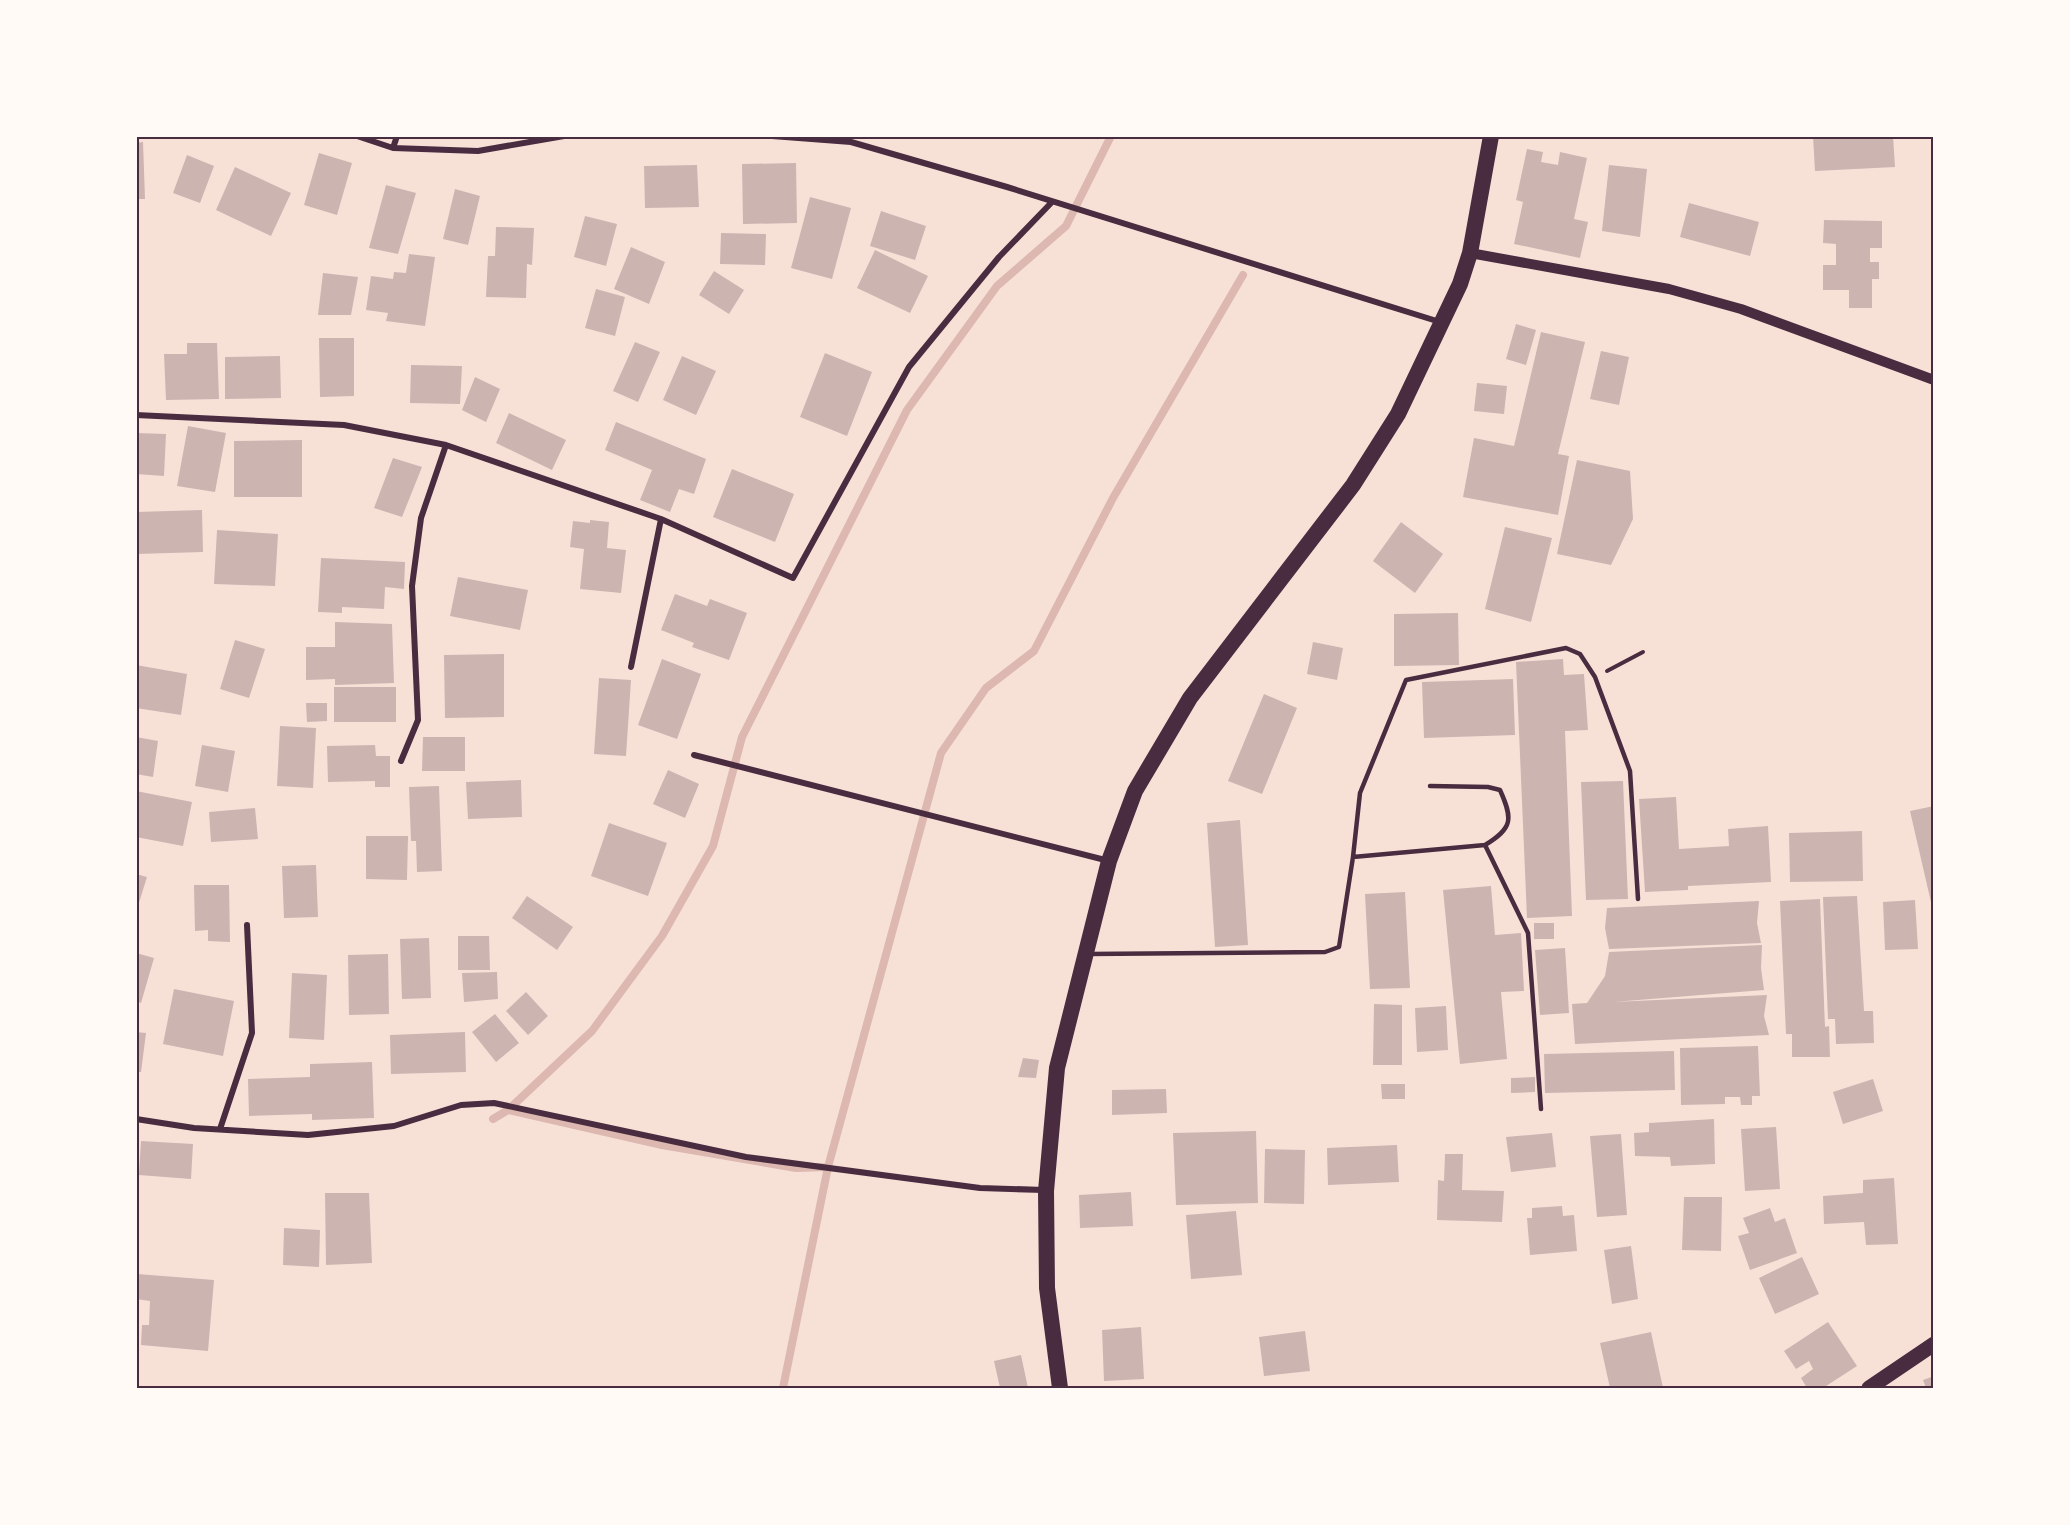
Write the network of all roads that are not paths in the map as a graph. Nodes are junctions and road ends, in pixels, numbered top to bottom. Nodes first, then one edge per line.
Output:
1 (357, 136) edge
2 (397, 136) edge
3 (564, 136) edge
4 (772, 136) edge
5 (1491, 136) edge
6 (393, 148) junction
7 (1052, 202) junction
8 (1470, 253) junction
9 (1443, 323) junction
10 (1934, 380) edge
11 (136, 415) edge
12 (446, 445) junction
13 (661, 519) junction
14 (631, 667) dead end
15 (694, 754) dead end
16 (400, 761) dead end
17 (1430, 786) dead end
18 (1485, 845) junction
19 (1353, 857) junction
20 (1109, 861) junction
21 (1638, 899) dead end
22 (247, 925) dead end
23 (1084, 954) junction
24 (1541, 1109) dead end
25 (136, 1119) edge
26 (220, 1129) junction
27 (1046, 1191) junction
28 (1934, 1344) edge
29 (1060, 1389) edge
30 (1869, 1389) edge

1 - 6 street
2 - 6 street
3 - 6 street
4 - 7 street
5 - 8 highway
7 - 9 street
7 - 13 street
8 - 9 highway
8 - 10 street
9 - 20 highway
11 - 12 street
12 - 13 street
12 - 16 street
13 - 14 street
15 - 20 street
17 - 18 lane
18 - 19 lane
18 - 24 lane
19 - 21 lane
19 - 23 lane
20 - 23 highway
22 - 26 street
23 - 27 highway
25 - 26 street
26 - 27 street
27 - 29 highway
28 - 30 main road

